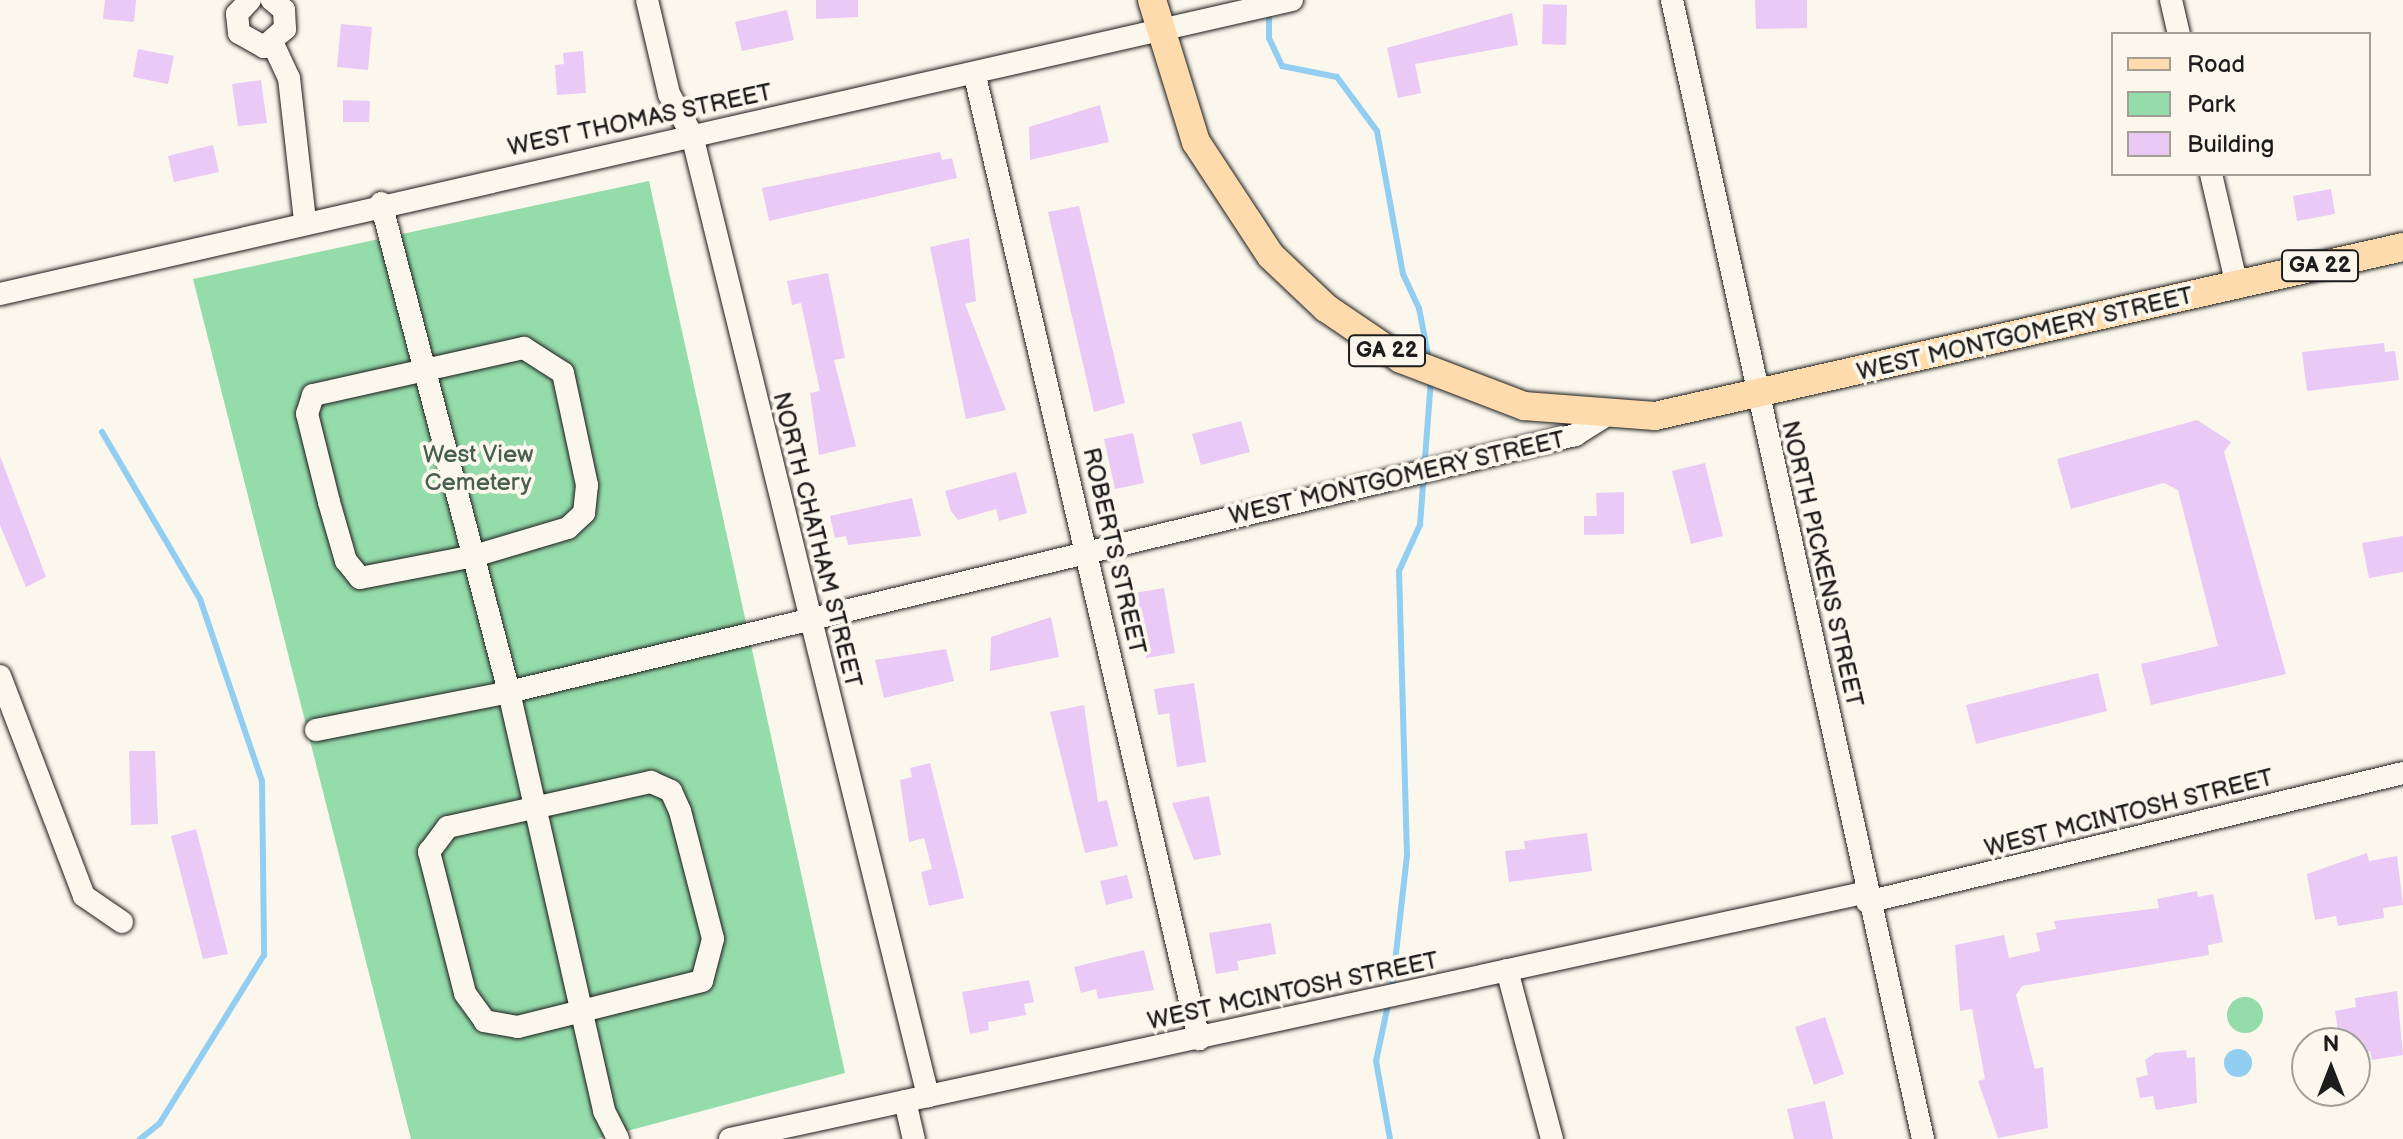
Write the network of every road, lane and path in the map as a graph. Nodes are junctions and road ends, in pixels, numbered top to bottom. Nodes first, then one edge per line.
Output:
1 (250, 0) edge
2 (272, 0) edge
3 (647, 0) edge
4 (1152, 0) edge
5 (1292, 0) edge
6 (1672, 0) edge
7 (2171, 0) edge
8 (1159, 30) junction
9 (2179, 32) edge
10 (273, 44) junction
11 (975, 76) junction
12 (692, 135) junction
13 (2211, 176) edge
14 (381, 203) junction
15 (305, 220) junction
16 (2403, 247) edge
17 (2237, 286) junction
18 (0, 294) edge
19 (424, 366) junction
20 (1757, 397) junction
21 (1607, 415) junction
22 (1088, 550) junction
23 (474, 556) junction
24 (809, 616) junction
25 (0, 676) edge
26 (509, 692) junction
27 (316, 730) dead end
28 (2403, 773) edge
29 (536, 809) junction
30 (1867, 897) junction
31 (122, 922) dead end
32 (1507, 970) junction
33 (583, 1014) junction
34 (1199, 1039) junction
35 (928, 1096) junction
36 (905, 1101) junction
37 (618, 1139) edge
38 (730, 1139) edge
39 (914, 1139) edge
40 (1552, 1139) edge
41 (1923, 1139) edge

1 - 10 street
2 - 10 street
3 - 12 street, NORTH CHATHAM STREET
4 - 8 main road, GA 22
5 - 8 street, WEST THOMAS STREET
6 - 20 street, NORTH PICKENS STREET
7 - 9 street
8 - 11 street, WEST THOMAS STREET
8 - 21 main road, GA 22
10 - 15 street
11 - 12 street, WEST THOMAS STREET
11 - 22 street, ROBERTS STREET
12 - 14 street, WEST THOMAS STREET
12 - 24 street, NORTH CHATHAM STREET
13 - 17 street
14 - 15 street, WEST THOMAS STREET
14 - 19 street
15 - 18 street, WEST THOMAS STREET
16 - 17 main road, WEST MONTGOMERY STREET / GA 22
17 - 20 main road, WEST MONTGOMERY STREET / GA 22
19 - 23 street
19 - 23 street
19 - 23 street
20 - 21 main road, WEST MONTGOMERY STREET / GA 22
20 - 30 street, NORTH PICKENS STREET
21 - 22 street, WEST MONTGOMERY STREET
22 - 24 street, WEST MONTGOMERY STREET
22 - 34 street, ROBERTS STREET
23 - 26 street
24 - 26 street, WEST MONTGOMERY STREET
24 - 35 street, NORTH CHATHAM STREET
25 - 31 street
26 - 27 street, WEST MONTGOMERY STREET
26 - 29 street
28 - 30 street, WEST MCINTOSH STREET
29 - 33 street
29 - 33 street
29 - 33 street
30 - 32 street, WEST MCINTOSH STREET
30 - 41 street, NORTH PICKENS STREET
32 - 34 street, WEST MCINTOSH STREET
32 - 40 street
33 - 37 street
34 - 35 street, WEST MCINTOSH STREET
35 - 36 street, WEST MCINTOSH STREET
36 - 38 street, WEST MCINTOSH STREET
36 - 39 street

